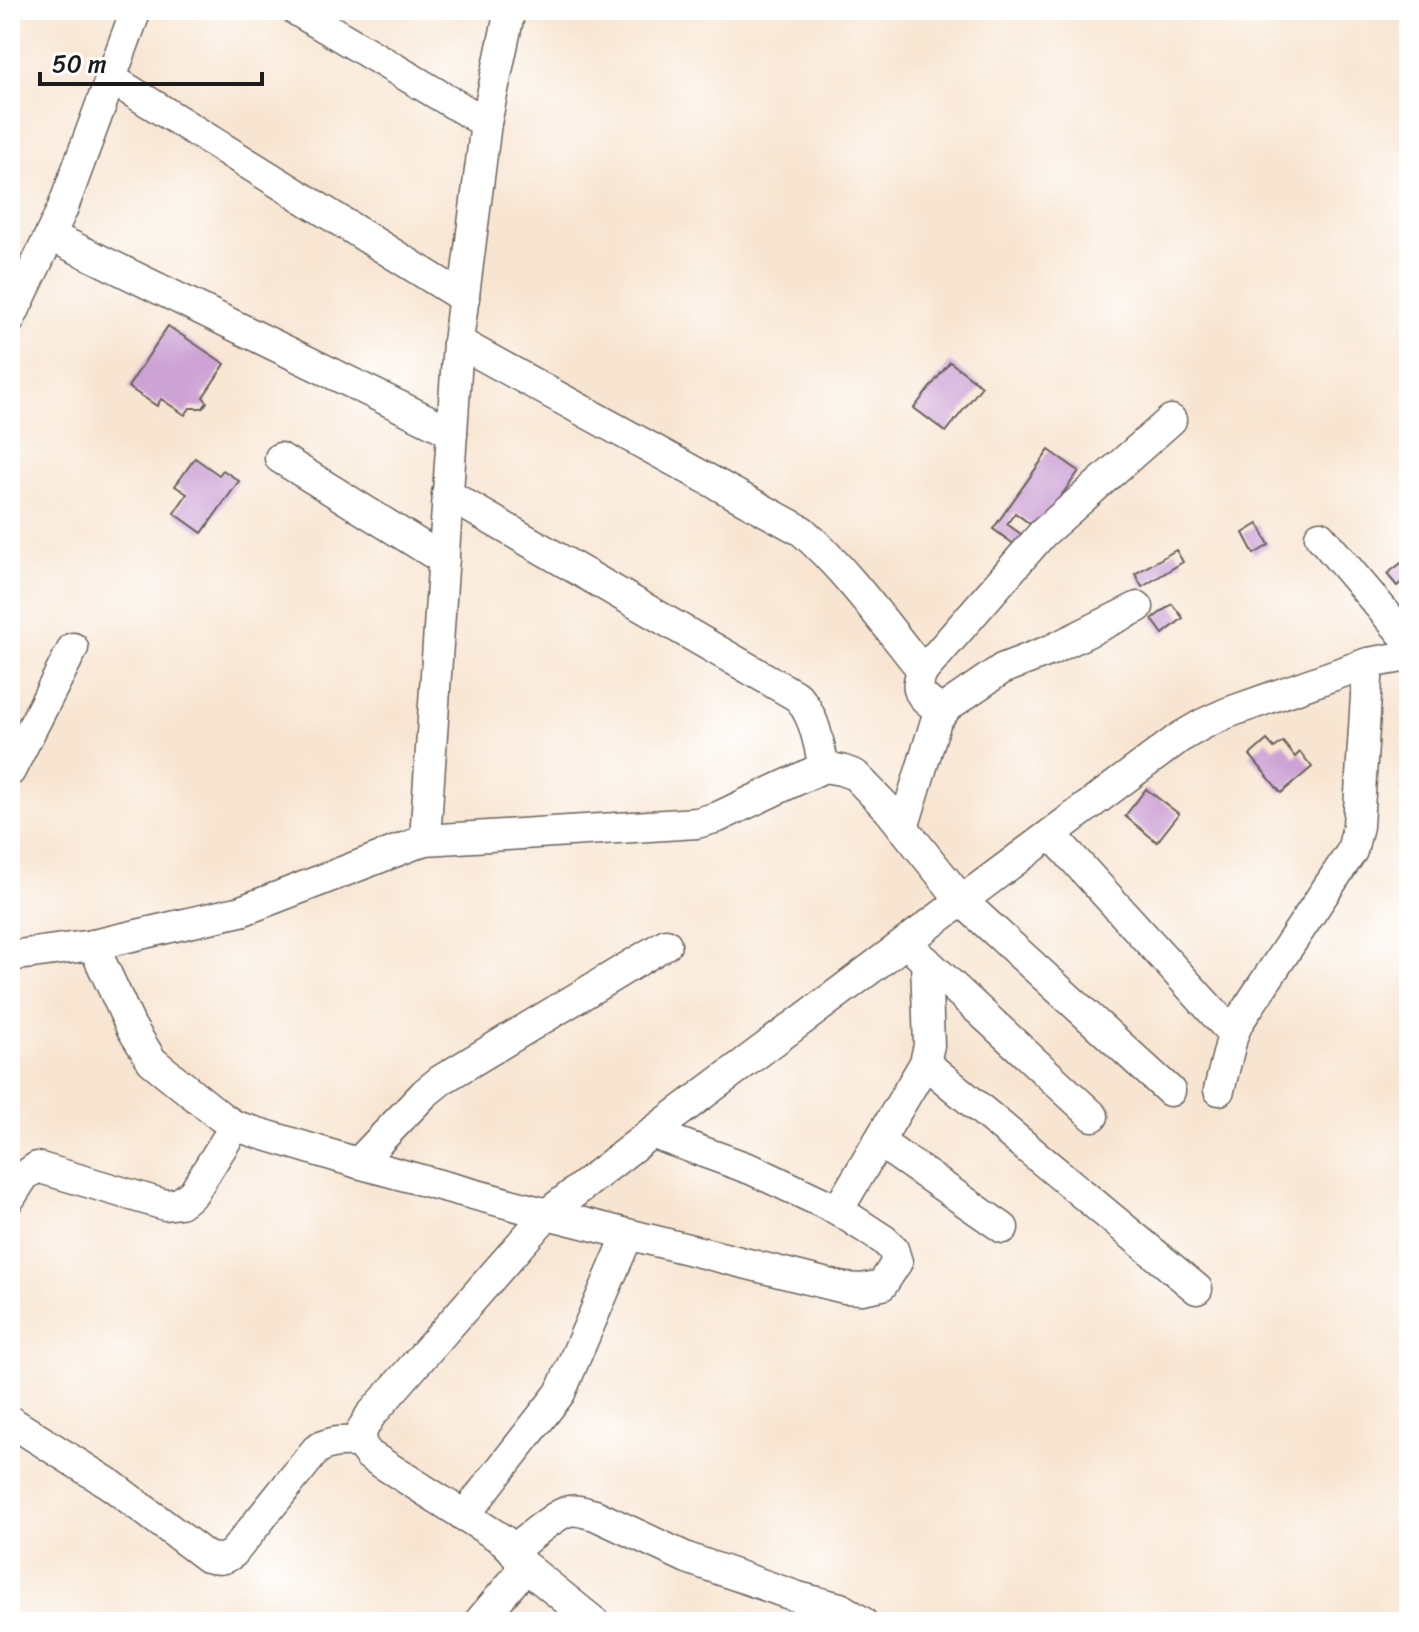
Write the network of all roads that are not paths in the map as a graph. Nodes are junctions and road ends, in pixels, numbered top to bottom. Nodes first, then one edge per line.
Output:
1 (136, 10) edge
2 (296, 10) edge
3 (510, 10) edge
4 (110, 78) junction
5 (486, 123) junction
6 (51, 236) junction
7 (464, 298) junction
8 (10, 319) edge
9 (458, 342) junction
10 (1171, 420) dead end
11 (452, 432) junction
12 (280, 458) dead end
13 (447, 494) junction
14 (1320, 536) dead end
15 (444, 560) junction
16 (1138, 607) dead end
17 (1409, 641) edge
18 (73, 648) dead end
19 (1409, 656) edge
20 (1368, 663) junction
21 (930, 696) junction
22 (824, 767) junction
23 (10, 771) edge
24 (896, 819) junction
25 (1051, 834) junction
26 (425, 840) junction
27 (962, 901) junction
28 (666, 944) dead end
29 (93, 945) junction
30 (916, 952) junction
31 (10, 956) edge
32 (1233, 1034) junction
33 (925, 1063) junction
34 (1219, 1090) dead end
35 (1170, 1091) dead end
36 (1093, 1116) dead end
37 (235, 1126) junction
38 (651, 1133) junction
39 (879, 1142) junction
40 (358, 1163) junction
41 (10, 1198) edge
42 (838, 1210) junction
43 (547, 1214) junction
44 (1003, 1228) dead end
45 (628, 1235) junction
46 (1197, 1289) dead end
47 (10, 1421) edge
48 (359, 1442) junction
49 (464, 1516) junction
50 (517, 1556) junction
51 (479, 1622) edge
52 (594, 1622) edge
53 (862, 1622) edge

1 - 4 street
2 - 5 street
3 - 5 street
4 - 6 street
4 - 7 street
5 - 7 street
6 - 8 street
6 - 11 street
7 - 9 street
9 - 11 street
9 - 21 street
10 - 21 street
11 - 13 street
12 - 15 street
13 - 15 street
13 - 22 street
14 - 17 street
15 - 26 street
16 - 21 street
18 - 23 street
19 - 20 street
20 - 25 street
20 - 32 street
21 - 24 street
22 - 24 street
22 - 26 street
24 - 27 street
25 - 27 street
25 - 32 street
26 - 29 street
27 - 30 street
27 - 35 street
28 - 40 street
29 - 31 street
29 - 37 street
30 - 33 street
30 - 36 street
30 - 38 street
32 - 34 street
33 - 39 street
33 - 46 street
37 - 40 street
37 - 41 street
38 - 42 street
38 - 43 street
39 - 42 street
39 - 44 street
40 - 43 street
42 - 45 street
43 - 45 street
43 - 48 street
45 - 49 street
47 - 48 street
48 - 49 street
49 - 50 street
50 - 51 street
50 - 52 street
50 - 53 street

